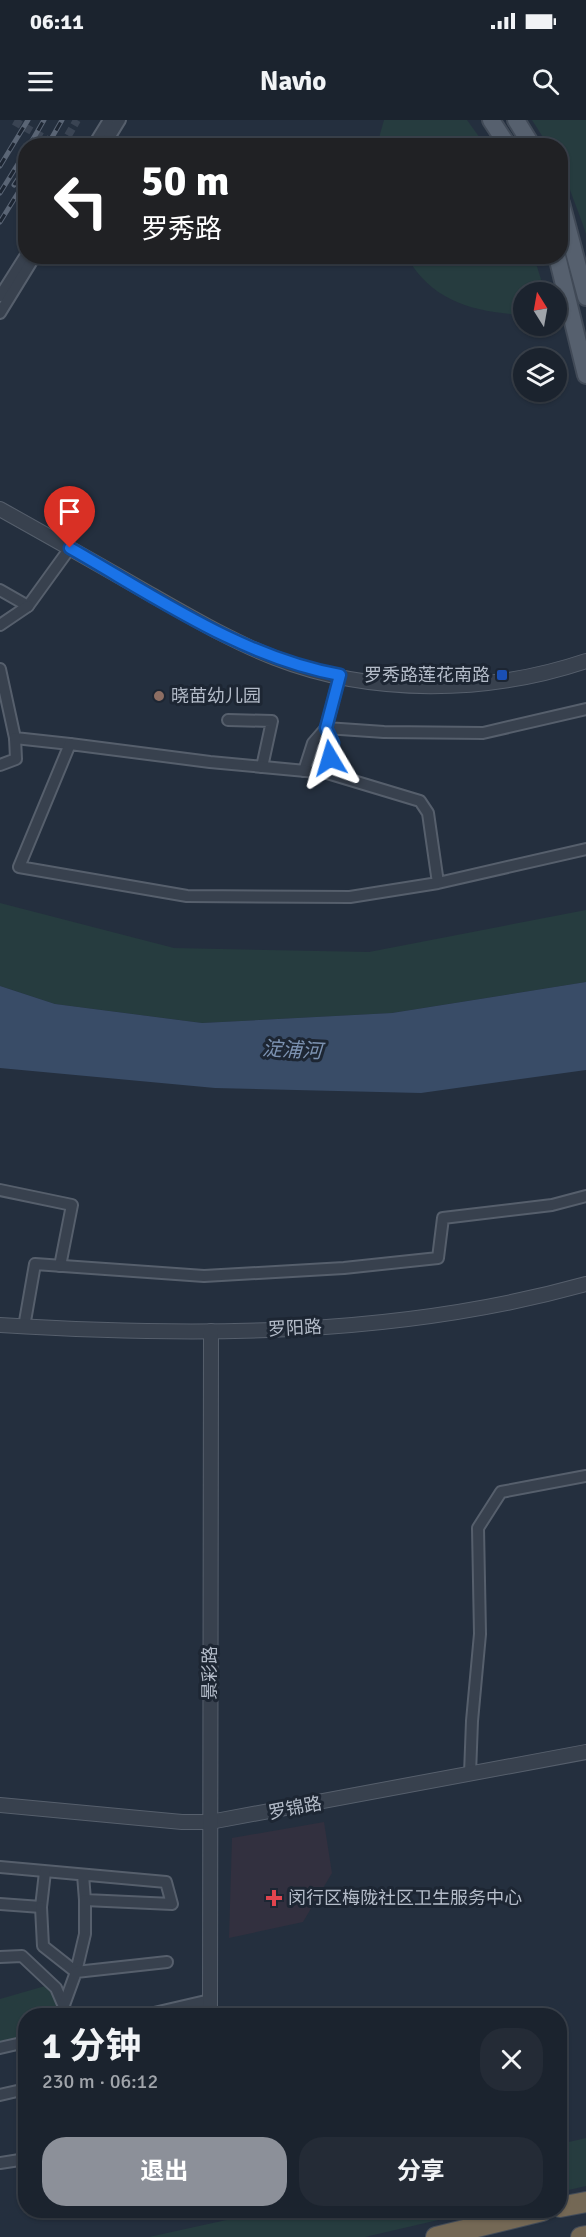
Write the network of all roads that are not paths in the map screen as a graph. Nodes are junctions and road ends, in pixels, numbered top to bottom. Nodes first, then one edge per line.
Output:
1 (109, 120) edge
2 (120, 120) edge
3 (490, 120) edge
4 (516, 120) edge
5 (98, 138) edge
6 (109, 138) edge
7 (502, 138) edge
8 (527, 138) edge
9 (568, 229) edge
10 (20, 264) edge
11 (30, 264) edge
12 (559, 264) edge
13 (0, 296) edge
14 (586, 297) edge
15 (0, 313) edge
16 (586, 375) edge
17 (0, 509) edge
18 (70, 548) junction
19 (0, 590) edge
20 (28, 606) junction
21 (0, 626) edge
22 (586, 661) edge
23 (0, 669) edge
24 (340, 675) junction
25 (586, 709) edge
26 (228, 720) dead end
27 (326, 728) junction
28 (15, 738) junction
29 (70, 744) junction
30 (0, 765) edge
31 (262, 767) junction
32 (304, 771) junction
33 (327, 773) junction
34 (586, 849) edge
35 (438, 883) junction
36 (0, 1190) edge
37 (586, 1196) edge
38 (60, 1266) junction
39 (586, 1284) edge
40 (0, 1325) edge
41 (24, 1327) junction
42 (211, 1331) junction
43 (586, 1476) edge
44 (586, 1752) edge
45 (470, 1774) junction
46 (0, 1805) edge
47 (210, 1822) junction
48 (0, 1868) edge
49 (45, 1872) junction
50 (83, 1875) junction
51 (85, 1900) junction
52 (0, 1904) edge
53 (41, 1907) junction
54 (0, 1957) edge
55 (167, 1962) dead end
56 (76, 1972) junction
57 (210, 2000) junction
58 (63, 2005) junction
59 (64, 2008) edge
60 (176, 2008) edge
61 (210, 2008) edge
62 (18, 2044) edge
63 (0, 2048) edge
64 (18, 2091) edge
65 (0, 2095) edge
66 (18, 2160) edge
67 (0, 2163) edge
68 (586, 2202) edge
69 (567, 2206) edge
70 (513, 2218) edge
71 (586, 2236) edge
72 (436, 2237) edge
73 (581, 2237) edge

1 - 5 street
2 - 6 street
3 - 7 main road
4 - 8 main road
9 - 14 main road
10 - 13 street
11 - 15 street
12 - 16 main road
17 - 18 street
18 - 20 street
18 - 24 street
19 - 20 street
20 - 21 street
22 - 24 street
23 - 28 street
24 - 27 street
25 - 27 street
26 - 31 street
27 - 32 street
27 - 33 street
28 - 29 street
28 - 30 street
29 - 31 street
29 - 35 street
31 - 32 street
32 - 33 street
33 - 35 street
34 - 35 street
36 - 38 street
37 - 38 street
38 - 41 street
39 - 42 street, 罗阳路
40 - 41 street, 罗阳路
41 - 42 street, 罗阳路
42 - 47 street, 景彩路
43 - 45 street
44 - 45 street, 罗锦路
45 - 47 street, 罗锦路
46 - 47 street, 罗锦路
47 - 57 street, 景彩路
48 - 49 street
49 - 50 street
49 - 53 street
50 - 51 street
50 - 51 street
51 - 56 street
52 - 53 street
53 - 56 street
54 - 58 street
55 - 56 street
56 - 58 street
57 - 60 street
57 - 61 street, 景彩路
58 - 59 street
62 - 63 street
64 - 65 street
66 - 67 street
68 - 69 highway
70 - 72 highway
71 - 73 highway

